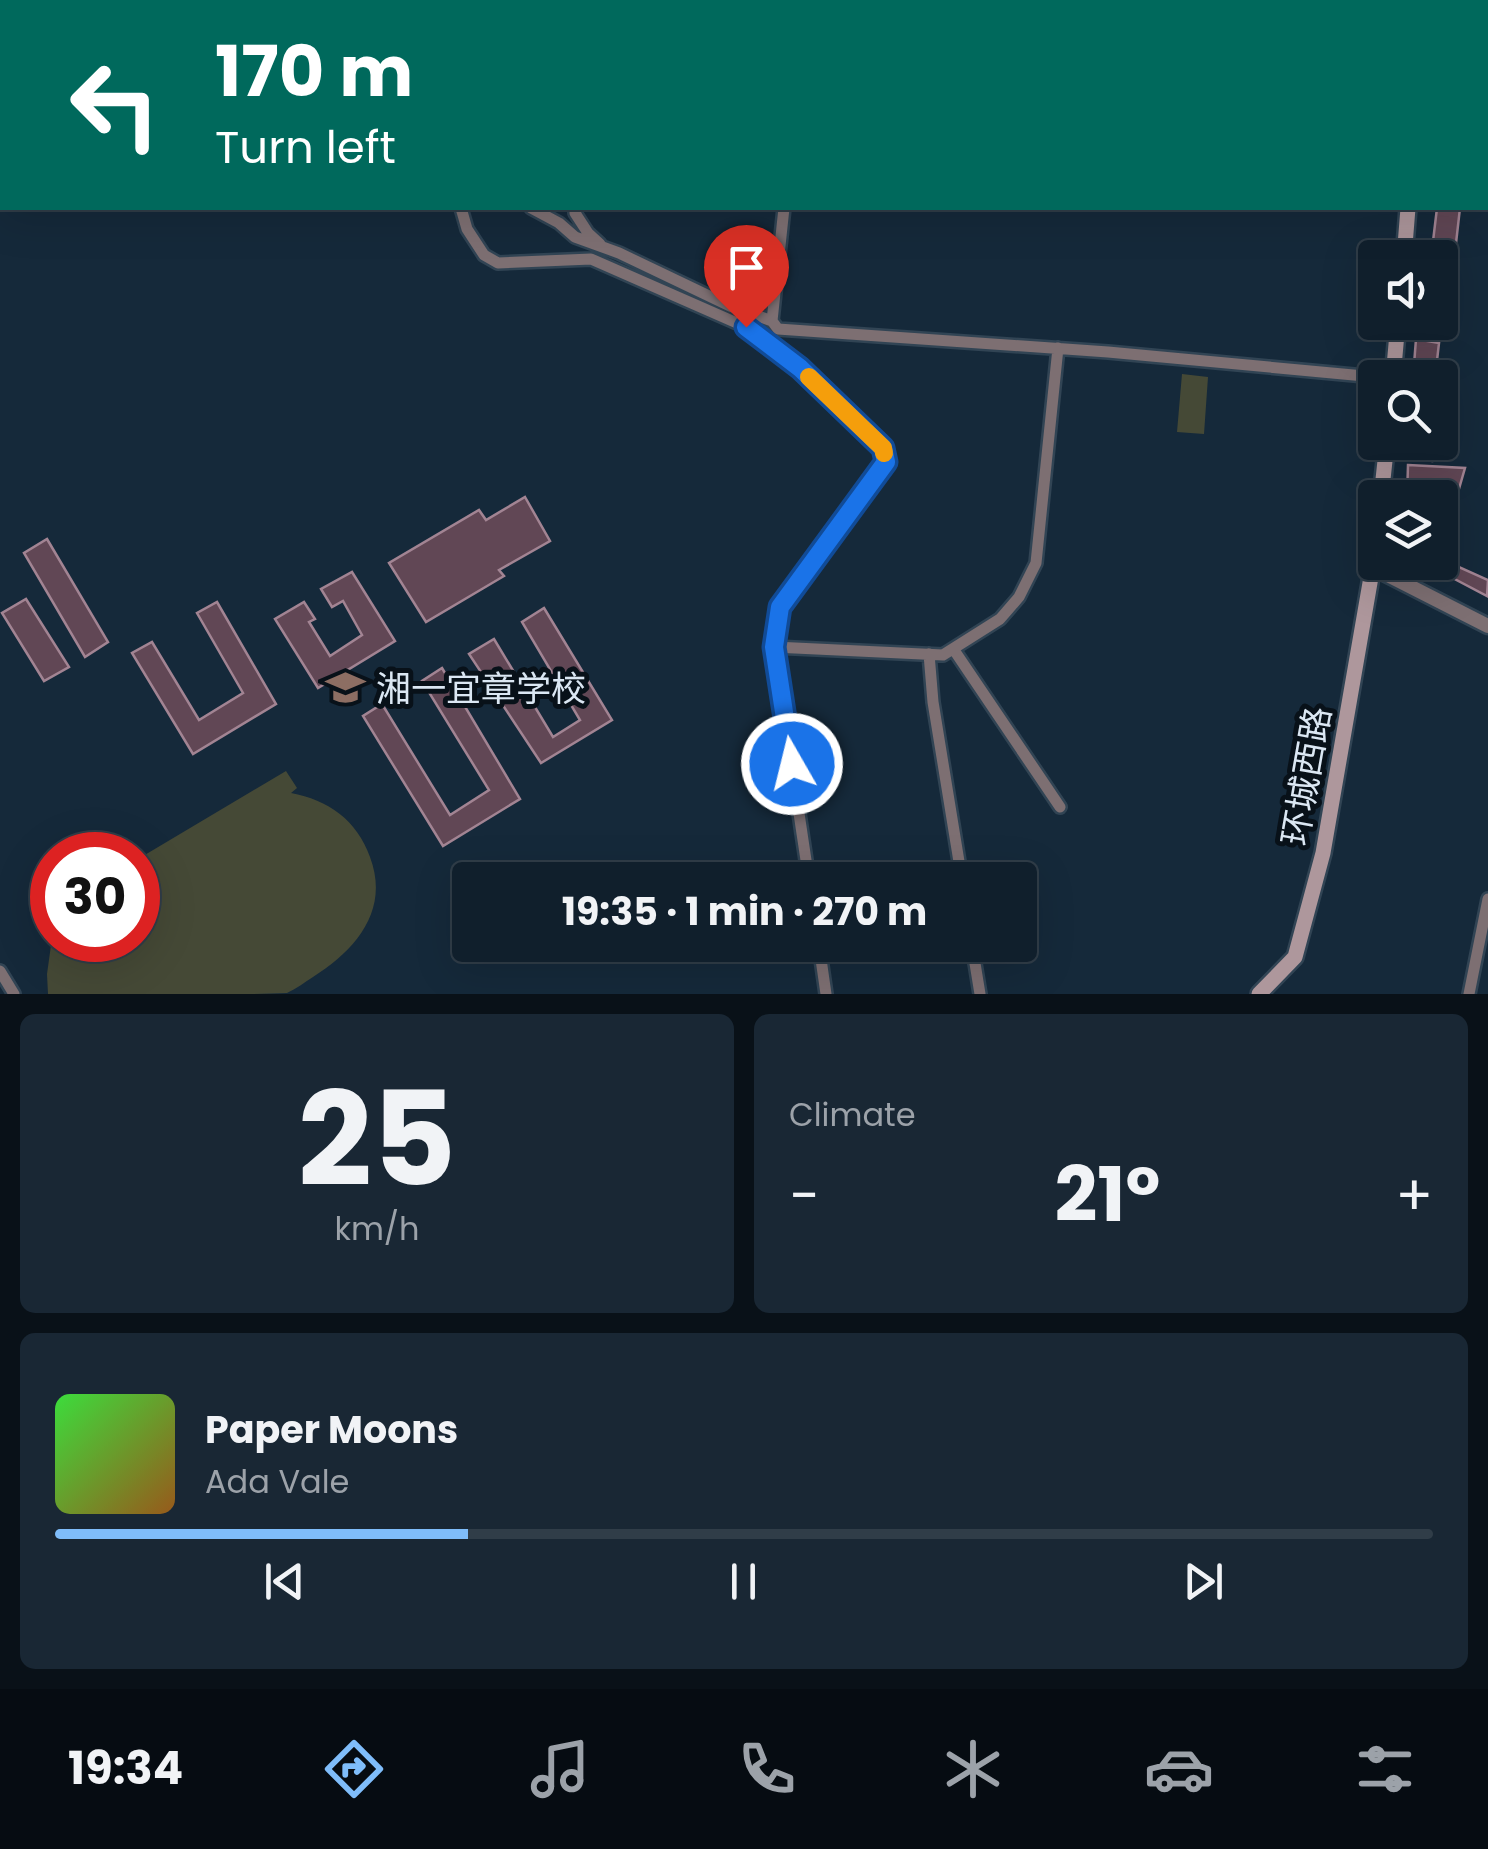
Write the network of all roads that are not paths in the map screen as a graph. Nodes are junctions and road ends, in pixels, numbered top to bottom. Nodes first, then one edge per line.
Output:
1 (462, 210) edge
2 (534, 210) edge
3 (576, 210) edge
4 (784, 210) edge
5 (1408, 210) edge
6 (1405, 240) edge
7 (606, 249) junction
8 (772, 321) junction
9 (1058, 348) junction
10 (1358, 375) edge
11 (1371, 580) edge
12 (1409, 580) edge
13 (1488, 626) edge
14 (774, 647) junction
15 (954, 650) junction
16 (930, 654) junction
17 (1060, 808) dead end
18 (806, 862) edge
19 (959, 862) edge
20 (1488, 899) edge
21 (821, 962) edge
22 (975, 962) edge
23 (0, 970) edge
24 (14, 994) edge
25 (826, 994) edge
26 (980, 994) edge
27 (1259, 994) edge
28 (1469, 994) edge

1 - 14 street
2 - 7 street
3 - 7 street
4 - 8 street
5 - 6 main road
7 - 8 street
8 - 9 street
9 - 10 street
9 - 15 street
11 - 27 main road, 环城西路
12 - 13 street
14 - 16 street
14 - 18 street
15 - 16 street
15 - 17 street
16 - 19 street
20 - 28 street
21 - 25 street
22 - 26 street
23 - 24 street

